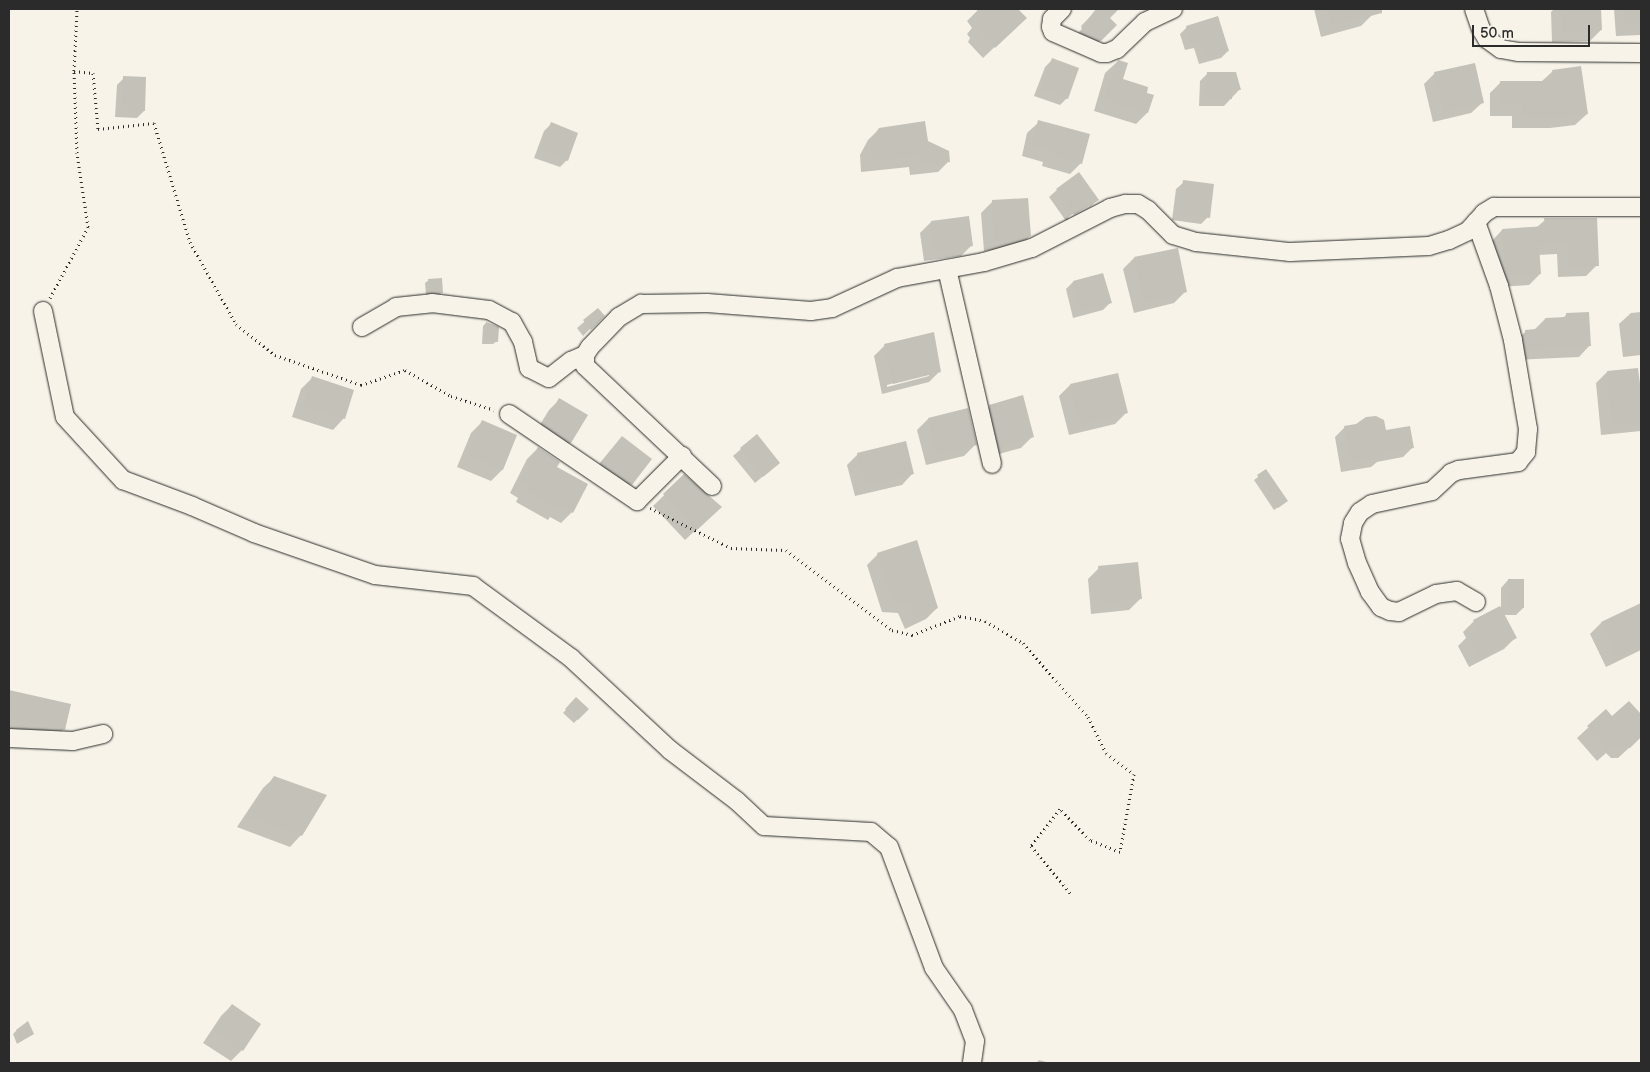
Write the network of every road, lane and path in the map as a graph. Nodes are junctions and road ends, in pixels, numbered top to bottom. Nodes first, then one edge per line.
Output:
1 (77, 9) edge
2 (1062, 9) edge
3 (1173, 9) edge
4 (1474, 9) edge
5 (1641, 53) edge
6 (74, 71) junction
7 (1641, 206) edge
8 (1476, 222) junction
9 (947, 269) junction
10 (43, 311) joint
11 (362, 327) dead end
12 (585, 356) junction
13 (509, 414) joint
14 (682, 456) junction
15 (992, 464) dead end
16 (712, 486) dead end
17 (636, 501) junction
18 (1476, 602) dead end
19 (103, 734) dead end
20 (9, 738) edge
21 (1071, 894) dead end
22 (972, 1063) edge

1 - 6 path
2 - 3 street
4 - 5 street
6 - 10 path
6 - 13 path
7 - 8 street
8 - 9 street
8 - 18 street
9 - 12 street
9 - 15 street
10 - 22 street
11 - 12 street
12 - 14 street
13 - 17 street
14 - 16 street
14 - 17 street
17 - 21 path
19 - 20 street

